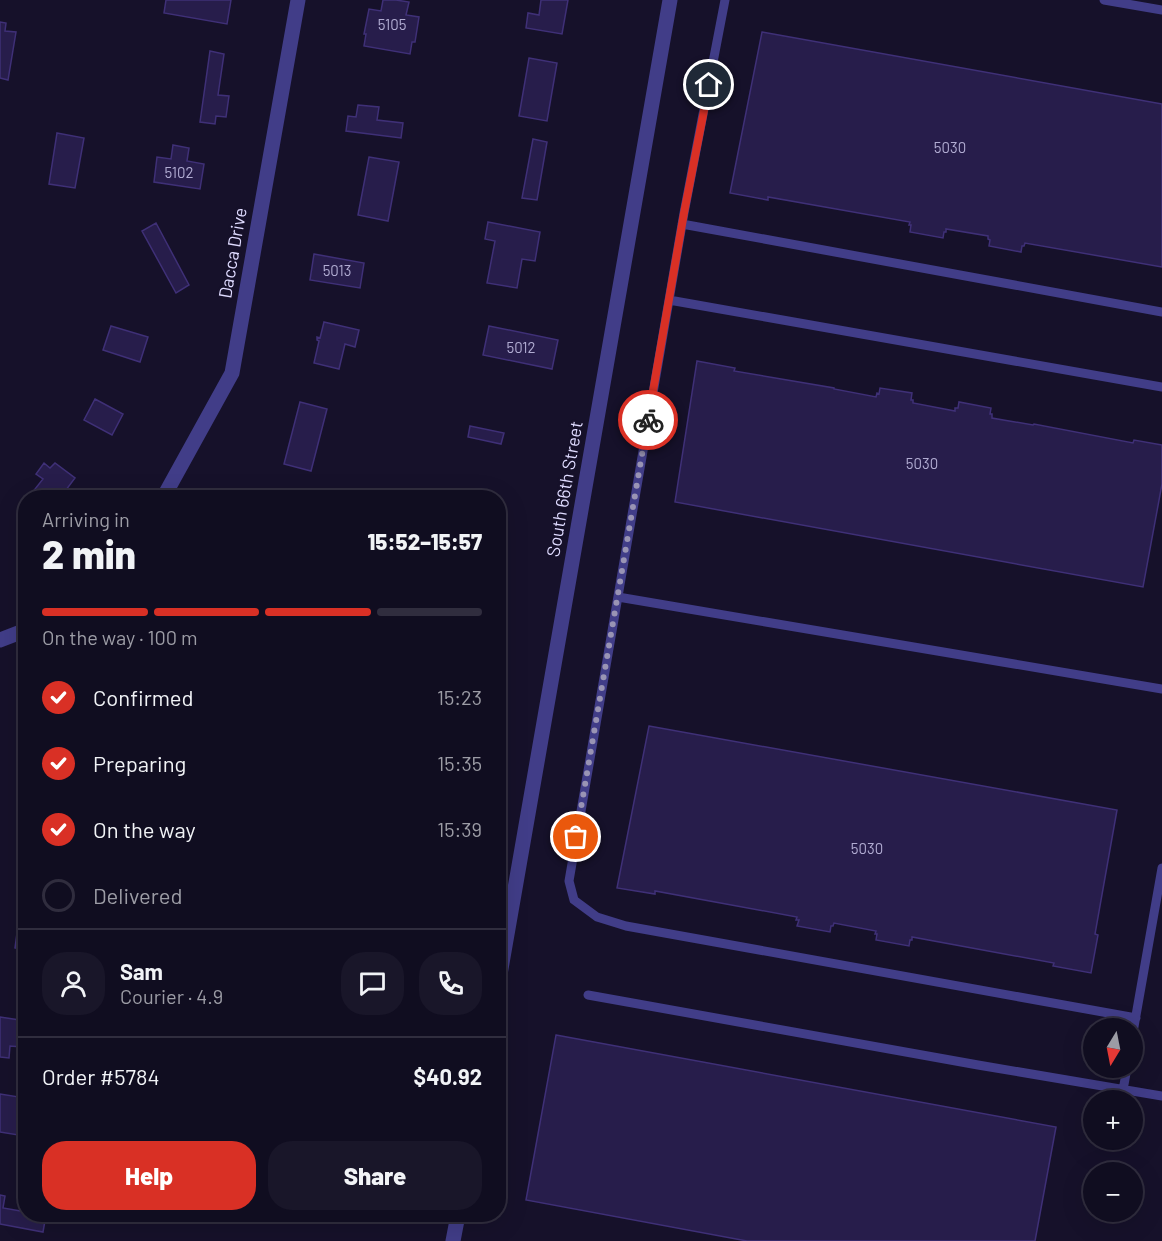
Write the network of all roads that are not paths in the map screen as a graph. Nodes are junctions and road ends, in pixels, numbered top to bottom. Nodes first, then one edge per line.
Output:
1 (298, 0) edge
2 (670, 0) edge
3 (725, 0) edge
4 (1104, 0) edge
5 (1162, 10) edge
6 (682, 224) junction
7 (669, 300) junction
8 (1162, 312) edge
9 (1162, 387) edge
10 (166, 490) edge
11 (618, 597) junction
12 (18, 633) edge
13 (0, 640) edge
14 (1162, 689) edge
15 (1162, 868) edge
16 (506, 940) edge
17 (588, 995) dead end
18 (1136, 1018) joint
19 (1125, 1078) edge
20 (1123, 1090) joint
21 (1143, 1093) edge
22 (1162, 1096) edge
23 (457, 1222) edge
24 (453, 1241) edge

1 - 10 street, Dacca Drive
2 - 16 street, South 66th Street
3 - 6 lane
4 - 5 lane
6 - 7 lane
6 - 8 lane
7 - 9 lane
7 - 11 lane
11 - 14 lane
11 - 18 lane
12 - 13 street
15 - 18 lane
17 - 20 lane
19 - 20 lane
21 - 22 lane
23 - 24 street

